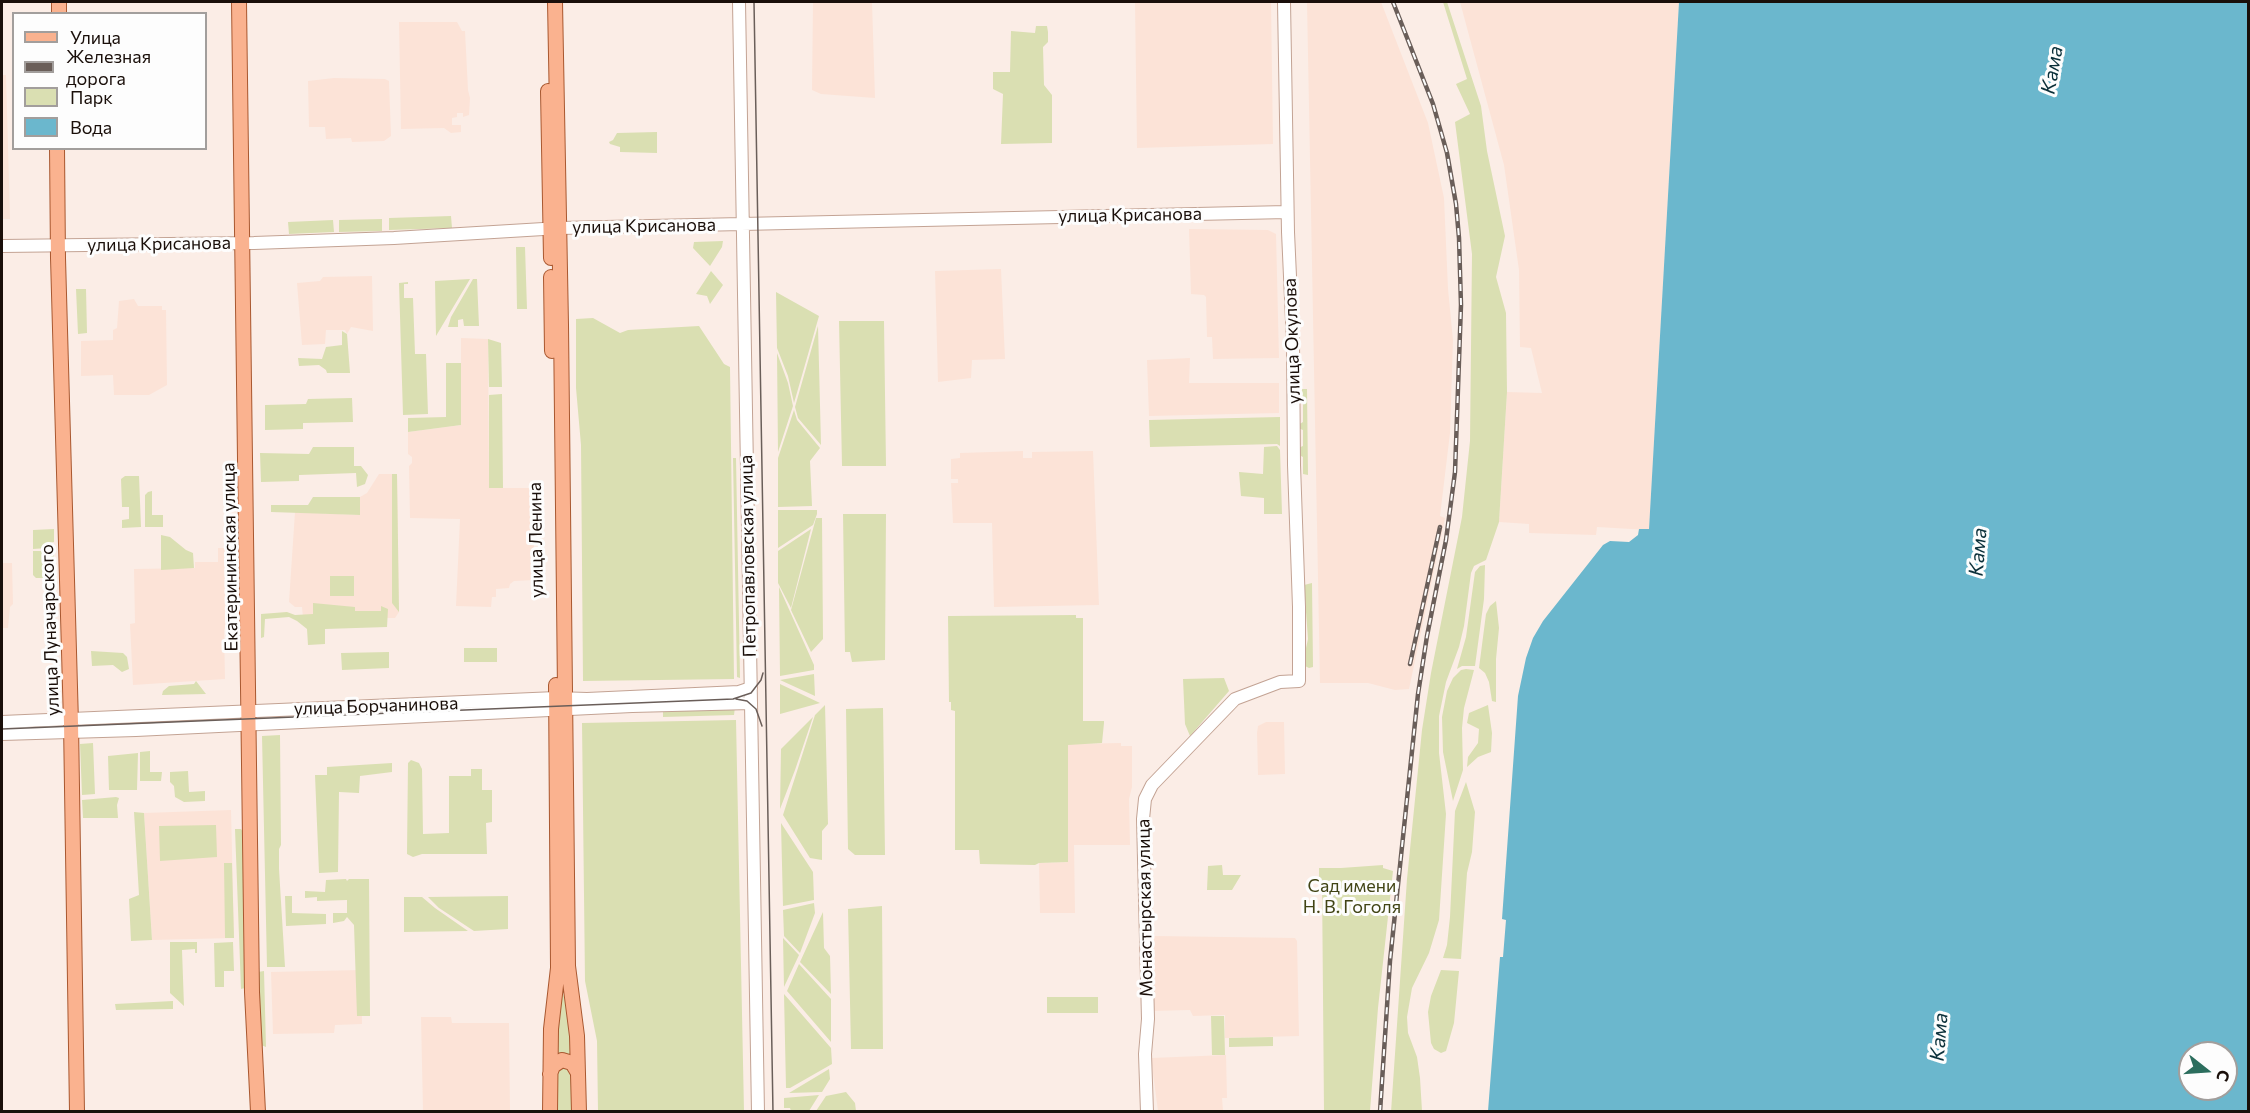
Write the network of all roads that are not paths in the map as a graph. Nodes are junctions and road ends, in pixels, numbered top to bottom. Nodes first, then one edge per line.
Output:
1 (239, 2) edge
2 (548, 2) edge
3 (555, 2) edge
4 (739, 2) edge
5 (1284, 2) edge
6 (57, 150) edge
7 (1287, 212) junction
8 (742, 224) junction
9 (555, 229) junction
10 (243, 243) junction
11 (58, 245) junction
12 (2, 246) edge
13 (1299, 681) joint
14 (751, 688) junction
15 (561, 704) junction
16 (751, 704) junction
17 (250, 718) junction
18 (2, 722) edge
19 (71, 725) junction
20 (2, 734) edge
21 (578, 1076) junction
22 (549, 1077) junction
23 (77, 1112) edge
24 (258, 1112) edge
25 (550, 1112) edge
26 (579, 1112) edge
27 (758, 1112) edge
28 (1147, 1112) edge

1 - 10 main road, Екатерининская улица
2 - 9 main road, улица Ленина
3 - 9 main road, улица Ленина
4 - 8 main road, Петропавловская улица
5 - 7 main road, улица Окулова
6 - 11 main road, улица Луначарского
7 - 8 main road, улица Крисанова
7 - 13 main road, улица Окулова
8 - 9 main road, улица Крисанова
8 - 14 main road, Петропавловская улица
9 - 10 main road, улица Крисанова
9 - 15 main road, улица Ленина
10 - 11 main road, улица Крисанова
10 - 17 main road, Екатерининская улица
11 - 12 main road, улица Крисанова
11 - 19 main road, улица Луначарского
13 - 28 main road, Монастырская улица
14 - 15 main road, улица Борчанинова
14 - 16 main road, Петропавловская улица
15 - 16 main road, улица Борчанинова
15 - 17 main road, улица Борчанинова
15 - 21 main road, улица Ленина
15 - 22 main road, улица Ленина
16 - 27 main road, Петропавловская улица
17 - 19 main road, улица Борчанинова
17 - 24 main road, Екатерининская улица
18 - 19 main road, улица Борчанинова
19 - 20 main road, улица Борчанинова
19 - 23 main road, улица Луначарского
21 - 22 main road
21 - 26 main road, улица Ленина
22 - 25 main road, улица Ленина

